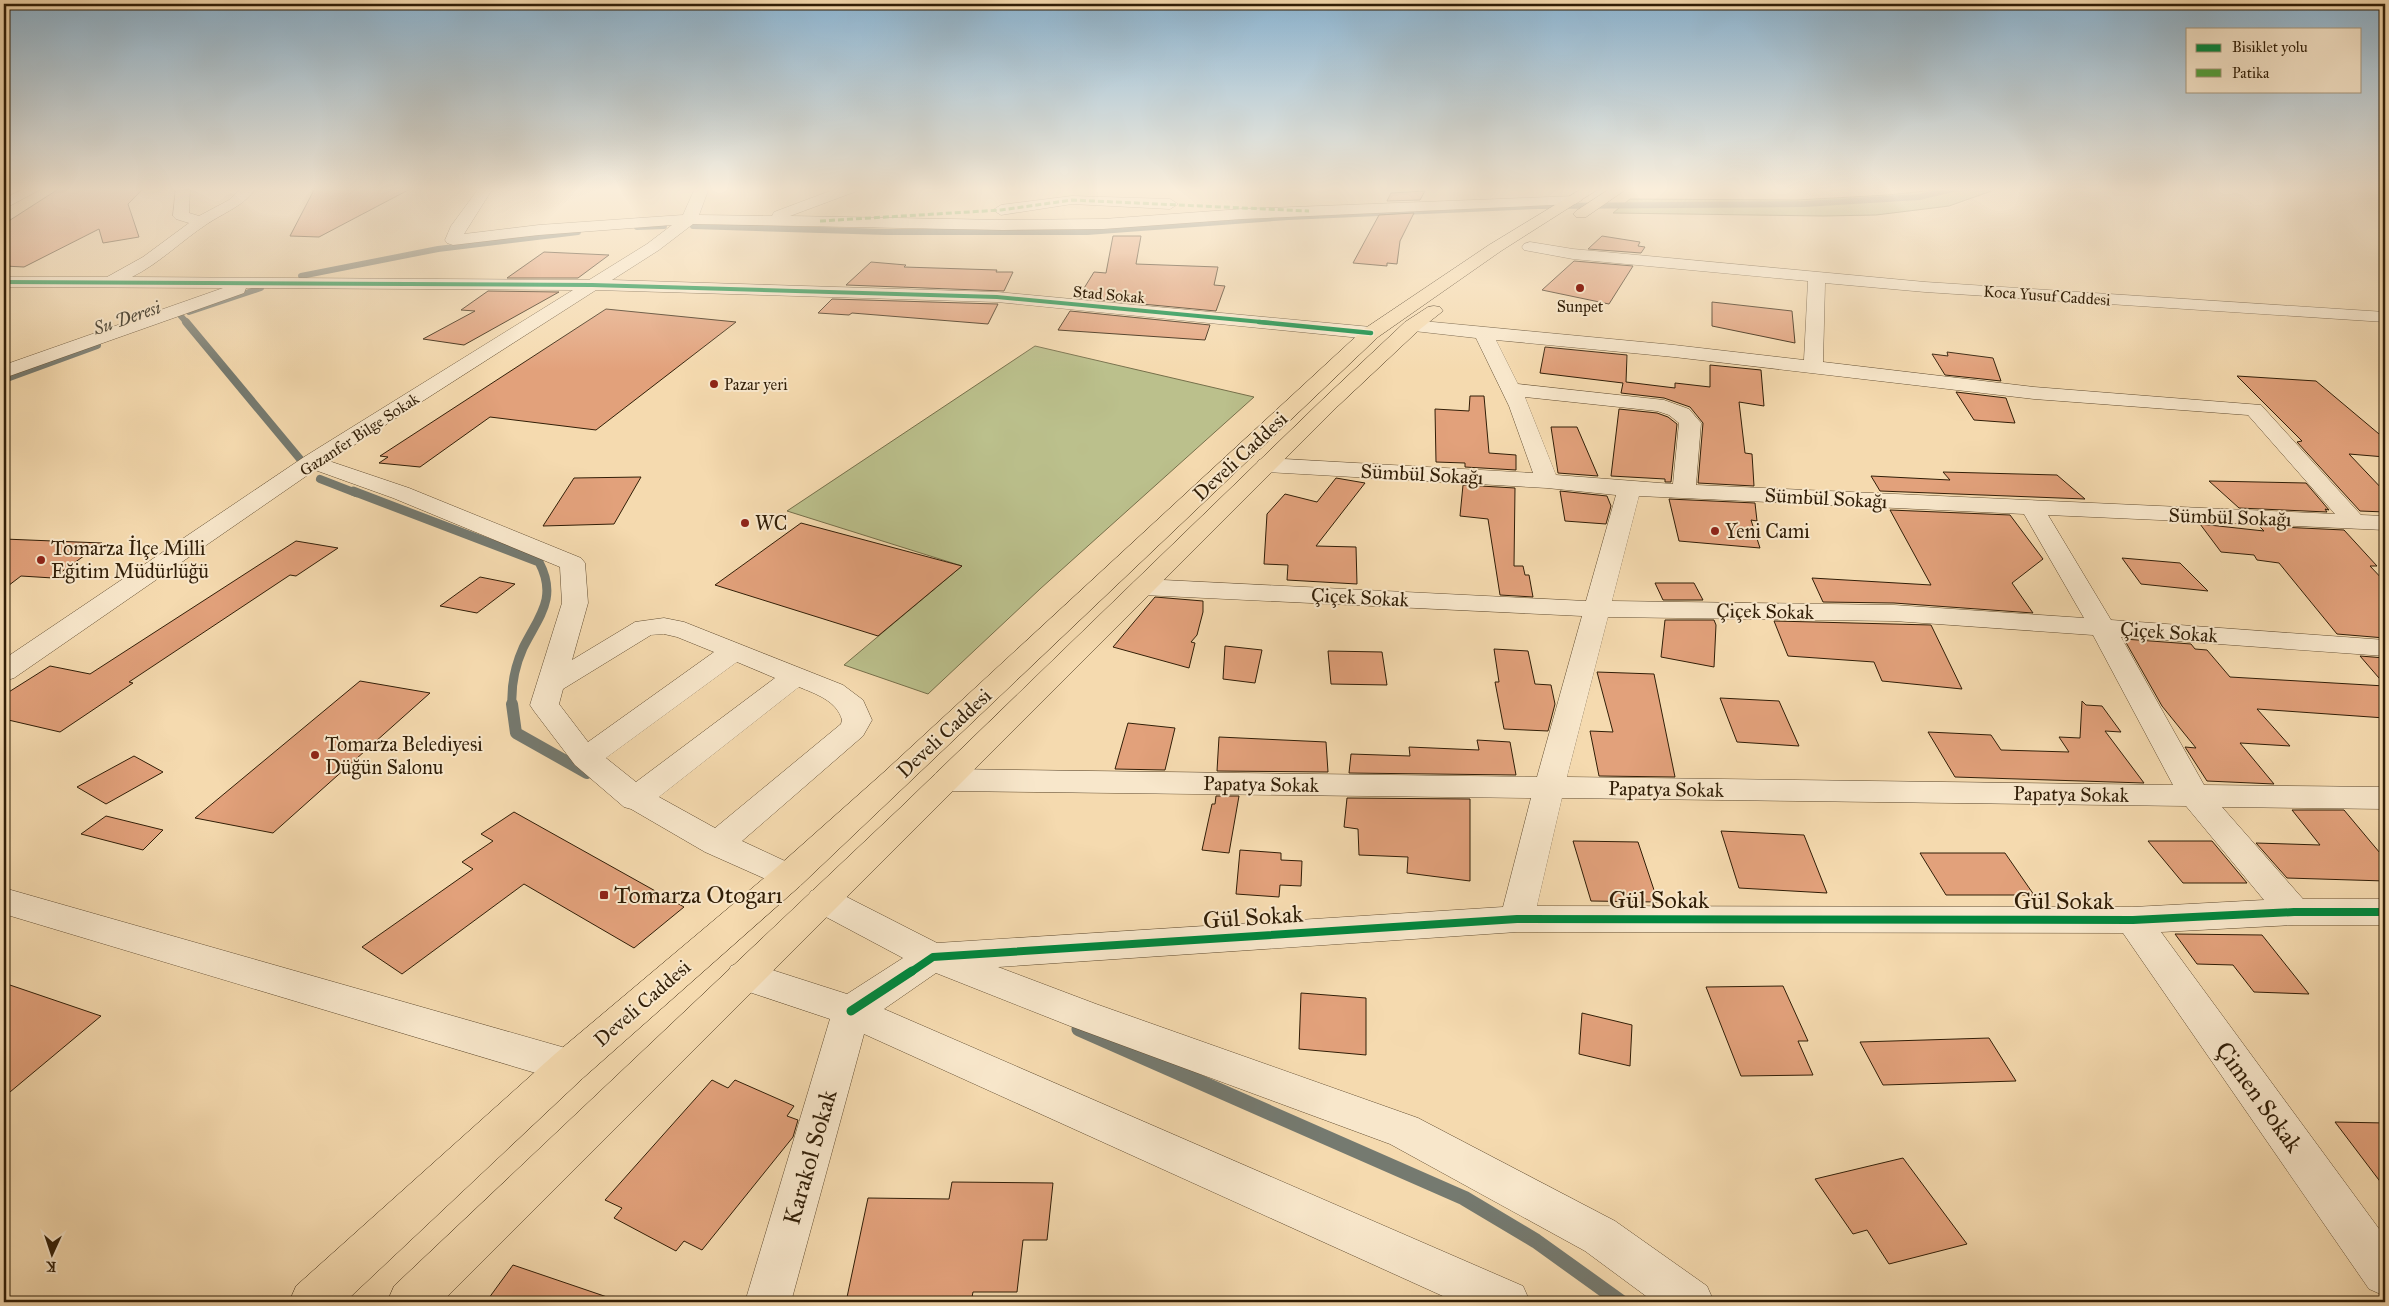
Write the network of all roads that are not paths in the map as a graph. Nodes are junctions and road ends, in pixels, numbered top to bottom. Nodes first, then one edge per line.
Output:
1 (165, 249) edge
2 (650, 249) edge
3 (1494, 249) edge
4 (1527, 249) edge
5 (1543, 249) edge
6 (1817, 276) junction
7 (4, 282) edge
8 (108, 282) junction
9 (256, 283) junction
10 (592, 285) junction
11 (2385, 317) edge
12 (1412, 326) junction
13 (1483, 332) junction
14 (1371, 333) junction
15 (1813, 367) junction
16 (4, 372) edge
17 (1510, 389) junction
18 (312, 462) junction
19 (1267, 465) junction
20 (1547, 481) junction
21 (1629, 489) junction
22 (1684, 491) junction
23 (2032, 508) junction
24 (2355, 522) junction
25 (2385, 523) edge
26 (1143, 587) junction
27 (1598, 609) junction
28 (2102, 627) junction
29 (2385, 648) edge
30 (734, 651) junction
31 (4, 672) edge
32 (797, 675) junction
33 (550, 685) junction
34 (586, 758) junction
35 (947, 780) junction
36 (1549, 788) junction
37 (2194, 795) junction
38 (635, 798) junction
39 (2385, 798) edge
40 (717, 844) junction
41 (788, 877) junction
42 (823, 900) junction
43 (5, 903) edge
44 (2294, 912) junction
45 (2385, 912) edge
46 (1517, 919) junction
47 (2133, 920) junction
48 (933, 957) junction
49 (744, 976) junction
50 (851, 1011) junction
51 (569, 1066) junction
52 (2385, 1274) edge
53 (312, 1302) edge
54 (410, 1302) edge
55 (768, 1302) edge
56 (1507, 1302) edge
57 (1691, 1302) edge

1 - 8 street
2 - 10 street, Gazanfer Bilge Sokak
3 - 14 main road, Develi Caddesi
4 - 12 main road, Develi Caddesi
5 - 6 street, Koca Yusuf Caddesi
6 - 11 street, Koca Yusuf Caddesi
6 - 15 street
7 - 8 street, Stad Sokak
8 - 9 street, Stad Sokak
9 - 10 street, Stad Sokak
9 - 16 street
10 - 14 street, Stad Sokak
10 - 18 street, Gazanfer Bilge Sokak
12 - 13 street
12 - 19 main road, Develi Caddesi
13 - 15 street
13 - 17 street
14 - 41 main road, Develi Caddesi
15 - 24 street
17 - 20 street
17 - 22 street
18 - 31 street, Gazanfer Bilge Sokak
18 - 33 street
19 - 20 street, Sümbül Sokağı
19 - 26 main road, Develi Caddesi
20 - 21 street, Sümbül Sokağı
21 - 22 street, Sümbül Sokağı
21 - 27 street
22 - 23 street, Sümbül Sokağı
23 - 24 street, Sümbül Sokağı
23 - 28 street
24 - 25 street, Sümbül Sokağı
26 - 27 street, Çiçek Sokak
26 - 35 main road, Develi Caddesi
27 - 28 street, Çiçek Sokak
27 - 36 street
28 - 29 street, Çiçek Sokak
28 - 37 street
30 - 32 street
30 - 33 street
30 - 34 street
32 - 38 street
32 - 40 street
33 - 34 street
34 - 38 street
35 - 36 street, Papatya Sokak
35 - 42 main road, Develi Caddesi
36 - 37 street, Papatya Sokak
36 - 46 street
37 - 39 street, Papatya Sokak
37 - 44 street
38 - 40 street
40 - 41 street
41 - 51 main road, Develi Caddesi
42 - 48 street
42 - 49 main road, Develi Caddesi
43 - 51 street
44 - 45 street, Gül Sokak
44 - 47 street, Gül Sokak
46 - 47 street, Gül Sokak
46 - 48 street, Gül Sokak
47 - 52 street, Çimen Sokak
48 - 50 street
48 - 57 street
49 - 50 street
49 - 54 main road, Develi Caddesi
50 - 55 street, Karakol Sokak
50 - 56 street
51 - 53 main road, Develi Caddesi

